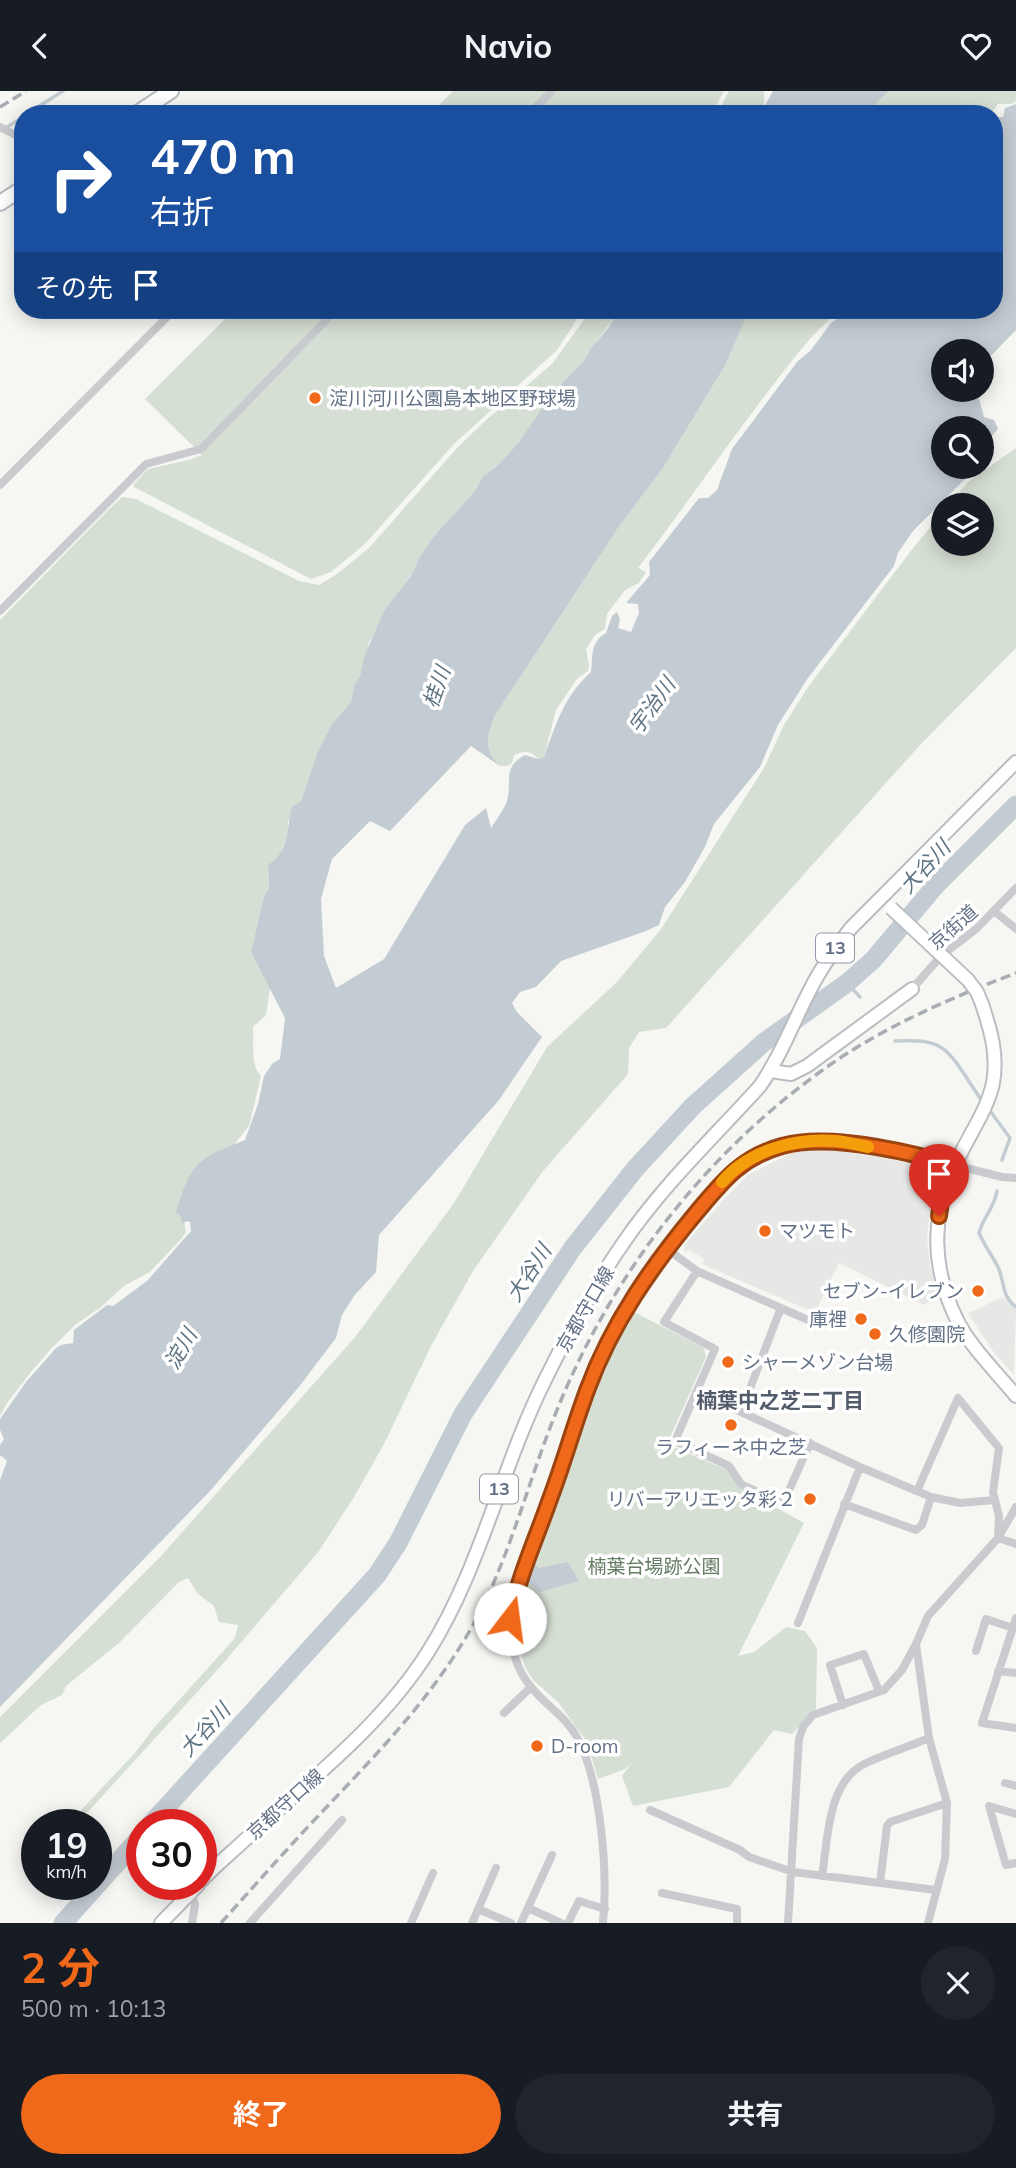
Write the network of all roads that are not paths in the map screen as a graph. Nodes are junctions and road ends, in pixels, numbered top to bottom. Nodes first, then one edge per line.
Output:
1 (171, 91) edge
2 (552, 91) edge
3 (150, 105) edge
4 (539, 105) edge
5 (165, 319) edge
6 (327, 319) edge
7 (0, 485) edge
8 (0, 611) edge
9 (1016, 762) edge
10 (1016, 888) edge
11 (886, 904) junction
12 (995, 911) junction
13 (1016, 929) edge
14 (912, 989) joint
15 (771, 1071) junction
16 (837, 1141) joint
17 (954, 1165) junction
18 (1016, 1178) edge
19 (667, 1249) junction
20 (697, 1271) junction
21 (780, 1310) junction
22 (808, 1320) dead end
23 (696, 1392) junction
24 (1016, 1396) edge
25 (741, 1412) junction
26 (810, 1443) junction
27 (860, 1467) junction
28 (917, 1491) junction
29 (931, 1497) junction
30 (995, 1500) junction
31 (844, 1504) junction
32 (1016, 1507) edge
33 (998, 1538) junction
34 (1016, 1544) edge
35 (1016, 1618) edge
36 (798, 1623) dead end
37 (1013, 1628) junction
38 (916, 1644) junction
39 (976, 1651) dead end
40 (998, 1671) junction
41 (1016, 1673) edge
42 (531, 1687) junction
43 (879, 1691) junction
44 (843, 1705) junction
45 (504, 1713) dead end
46 (1016, 1728) edge
47 (929, 1738) junction
48 (1004, 1783) dead end
49 (1016, 1786) edge
50 (947, 1803) junction
51 (650, 1810) dead end
52 (1016, 1814) edge
53 (342, 1820) dead end
54 (552, 1855) dead end
55 (1016, 1863) edge
56 (217, 1867) edge
57 (496, 1868) dead end
58 (793, 1872) junction
59 (433, 1873) dead end
60 (822, 1875) junction
61 (880, 1883) junction
62 (936, 1890) junction
63 (662, 1893) dead end
64 (183, 1900) edge
65 (196, 1900) edge
66 (528, 1907) junction
67 (478, 1909) junction
68 (605, 1909) junction
69 (161, 1923) edge
70 (191, 1923) edge
71 (250, 1923) edge
72 (411, 1923) edge
73 (472, 1923) edge
74 (511, 1923) edge
75 (522, 1923) edge
76 (561, 1923) edge
77 (568, 1923) edge
78 (603, 1923) edge
79 (737, 1923) edge
80 (788, 1923) edge
81 (928, 1923) edge

1 - 3 highway
2 - 4 street
5 - 7 street
6 - 8 street
9 - 11 main road, 京都守口線 / 13
10 - 12 street, 京街道
11 - 15 main road, 京都守口線 / 13
11 - 17 main road, bridge
12 - 13 street
12 - 14 street, 京街道
14 - 15 main road
15 - 56 main road, 京都守口線 / 13
16 - 17 main road
16 - 19 street
17 - 18 street
17 - 24 main road
19 - 20 street
19 - 42 street
20 - 21 street
20 - 23 street
21 - 22 street
21 - 25 street
23 - 25 street
23 - 26 street
25 - 26 street
26 - 27 street
27 - 28 street
27 - 31 street
28 - 29 street
28 - 30 street
29 - 30 street
29 - 31 street
30 - 33 street
31 - 36 street
32 - 33 street
33 - 34 street
33 - 38 street
35 - 37 street
37 - 39 street
37 - 40 street
38 - 43 street
38 - 47 street
40 - 41 street
40 - 46 street
42 - 45 street
42 - 68 street
43 - 44 street
43 - 44 street
44 - 58 street
47 - 50 street
47 - 60 street
48 - 49 street
50 - 61 street
50 - 62 street
51 - 58 street
52 - 55 street
53 - 71 street
54 - 66 street
57 - 67 street
58 - 60 street
58 - 80 street
59 - 72 street
60 - 61 street
61 - 62 street
62 - 81 street
63 - 79 street
64 - 69 main road, 京都守口線 / 13
65 - 70 street
66 - 75 street
66 - 76 street
67 - 73 street
67 - 74 street
68 - 77 street
68 - 78 street

